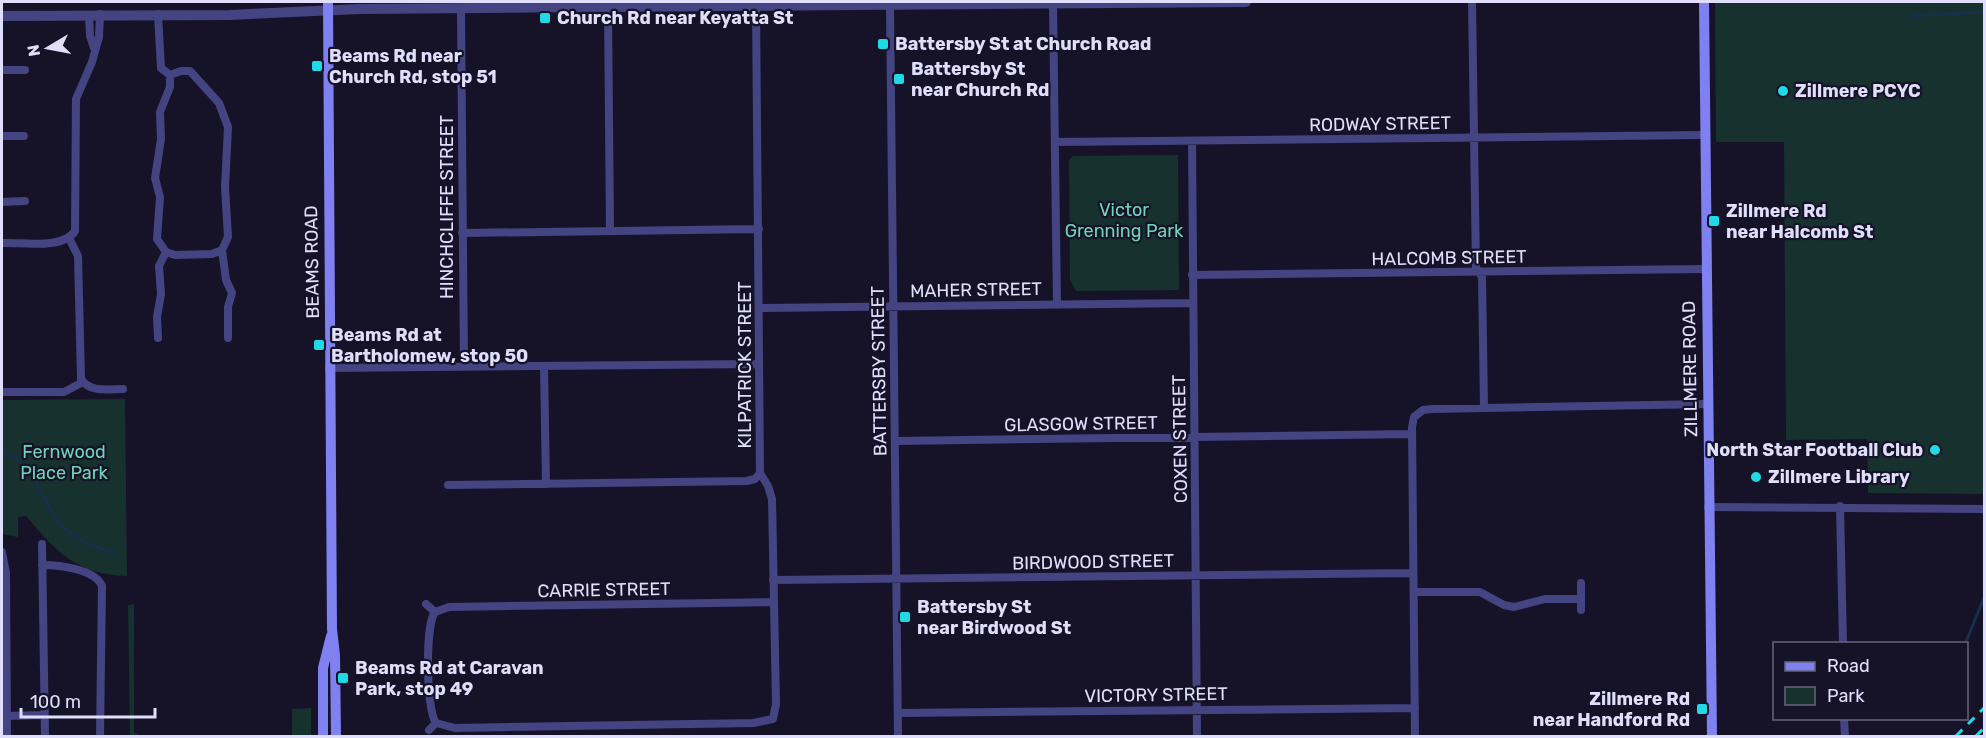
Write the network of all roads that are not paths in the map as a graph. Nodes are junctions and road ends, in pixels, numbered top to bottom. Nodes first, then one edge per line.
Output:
1 (1135, 2) edge
2 (1246, 2) edge
3 (1472, 2) edge
4 (1704, 2) edge
5 (837, 4) edge
6 (1053, 4) junction
7 (593, 5) edge
8 (890, 6) junction
9 (328, 7) edge
10 (756, 7) junction
11 (608, 9) junction
12 (461, 11) junction
13 (158, 14) junction
14 (94, 15) junction
15 (2, 16) edge
16 (2, 70) edge
17 (25, 70) dead end
18 (170, 75) junction
19 (1704, 135) junction
20 (2, 136) edge
21 (24, 136) dead end
22 (1474, 138) junction
23 (1192, 141) junction
24 (1055, 142) junction
25 (25, 201) dead end
26 (2, 202) edge
27 (759, 229) junction
28 (610, 231) junction
29 (462, 232) junction
30 (69, 238) junction
31 (2, 243) edge
32 (222, 250) junction
33 (166, 252) junction
34 (1706, 269) junction
35 (1479, 272) junction
36 (1192, 275) junction
37 (1193, 303) junction
38 (1057, 305) junction
39 (894, 306) junction
40 (760, 308) junction
41 (158, 338) dead end
42 (228, 338) dead end
43 (759, 364) junction
44 (464, 366) junction
45 (544, 366) junction
46 (330, 368) junction
47 (83, 382) junction
48 (123, 389) dead end
49 (2, 392) edge
50 (1707, 404) junction
51 (1484, 408) junction
52 (1412, 434) junction
53 (1195, 437) junction
54 (895, 441) junction
55 (760, 473) junction
56 (546, 484) junction
57 (448, 485) dead end
58 (1840, 506) junction
59 (1708, 507) junction
60 (1984, 508) edge
61 (42, 544) dead end
62 (2, 552) edge
63 (42, 565) junction
64 (1413, 573) junction
65 (1196, 576) junction
66 (897, 579) junction
67 (773, 580) junction
68 (1581, 583) dead end
69 (1414, 592) junction
70 (1581, 599) junction
71 (774, 602) junction
72 (426, 604) dead end
73 (1581, 610) dead end
74 (435, 612) junction
75 (332, 629) junction
76 (1843, 642) edge
77 (1415, 708) junction
78 (1197, 710) junction
79 (898, 713) junction
80 (44, 715) junction
81 (7, 716) junction
82 (1844, 720) edge
83 (436, 723) junction
84 (429, 730) dead end
85 (7, 736) edge
86 (45, 736) edge
87 (100, 736) edge
88 (323, 736) edge
89 (336, 736) edge
90 (898, 736) edge
91 (1197, 736) edge
92 (1415, 736) edge
93 (1712, 736) edge
94 (1845, 736) edge

1 - 2 street
1 - 6 street
3 - 22 street
4 - 19 main road, ZILLMERE ROAD
5 - 8 street
5 - 10 street
6 - 8 street
6 - 24 street
7 - 11 street
7 - 12 street
8 - 39 street, BATTERSBY STREET
9 - 12 street
9 - 13 street
9 - 46 main road, BEAMS ROAD
10 - 11 street
10 - 27 street, KILPATRICK STREET
11 - 28 street
12 - 29 street, HINCHCLIFFE STREET
13 - 14 street
13 - 18 street
14 - 15 street
14 - 30 street
16 - 17 street
18 - 32 street
18 - 33 street
19 - 22 street, RODWAY STREET
19 - 34 main road, ZILLMERE ROAD
20 - 21 street
22 - 23 street, RODWAY STREET
22 - 35 street
23 - 24 street, RODWAY STREET
23 - 36 street, COXEN STREET
24 - 38 street
25 - 26 street
27 - 28 street
27 - 40 street, KILPATRICK STREET
28 - 29 street
29 - 44 street, HINCHCLIFFE STREET
30 - 31 street
30 - 47 street
32 - 33 street
32 - 42 street
33 - 41 street
34 - 35 street, HALCOMB STREET
34 - 50 main road, ZILLMERE ROAD
35 - 36 street, HALCOMB STREET
35 - 51 street
36 - 37 street, COXEN STREET
37 - 38 street, MAHER STREET
37 - 53 street, COXEN STREET
38 - 39 street, MAHER STREET
39 - 40 street, MAHER STREET
39 - 54 street, BATTERSBY STREET
40 - 43 street, KILPATRICK STREET
43 - 45 street
43 - 55 street, KILPATRICK STREET
44 - 45 street
44 - 46 street
45 - 56 street
46 - 75 main road, BEAMS ROAD
47 - 48 street
47 - 49 street
50 - 51 street
50 - 59 main road, ZILLMERE ROAD
51 - 52 street
52 - 53 street, GLASGOW STREET
52 - 64 street
53 - 54 street, GLASGOW STREET
53 - 65 street, COXEN STREET
54 - 66 street, BATTERSBY STREET
55 - 56 street
55 - 67 street, KILPATRICK STREET
56 - 57 street
58 - 59 street
58 - 60 street
58 - 76 street
59 - 93 main road, ZILLMERE ROAD
61 - 63 street
62 - 81 street
63 - 80 street
63 - 87 street
64 - 65 street, BIRDWOOD STREET
64 - 69 street
65 - 66 street, BIRDWOOD STREET
65 - 78 street, COXEN STREET
66 - 67 street, BIRDWOOD STREET
66 - 79 street, BATTERSBY STREET
67 - 71 street, KILPATRICK STREET
68 - 70 street
69 - 70 street
69 - 77 street
70 - 73 street
71 - 74 street, CARRIE STREET
71 - 83 street, KILPATRICK STREET
72 - 74 street
74 - 83 street
75 - 88 main road, BEAMS ROAD
75 - 89 main road, BEAMS ROAD
77 - 78 street, VICTORY STREET
77 - 92 street
78 - 79 street, VICTORY STREET
78 - 91 street, COXEN STREET
79 - 90 street, BATTERSBY STREET
80 - 81 street
80 - 86 street
81 - 85 street
82 - 94 street
83 - 84 street

